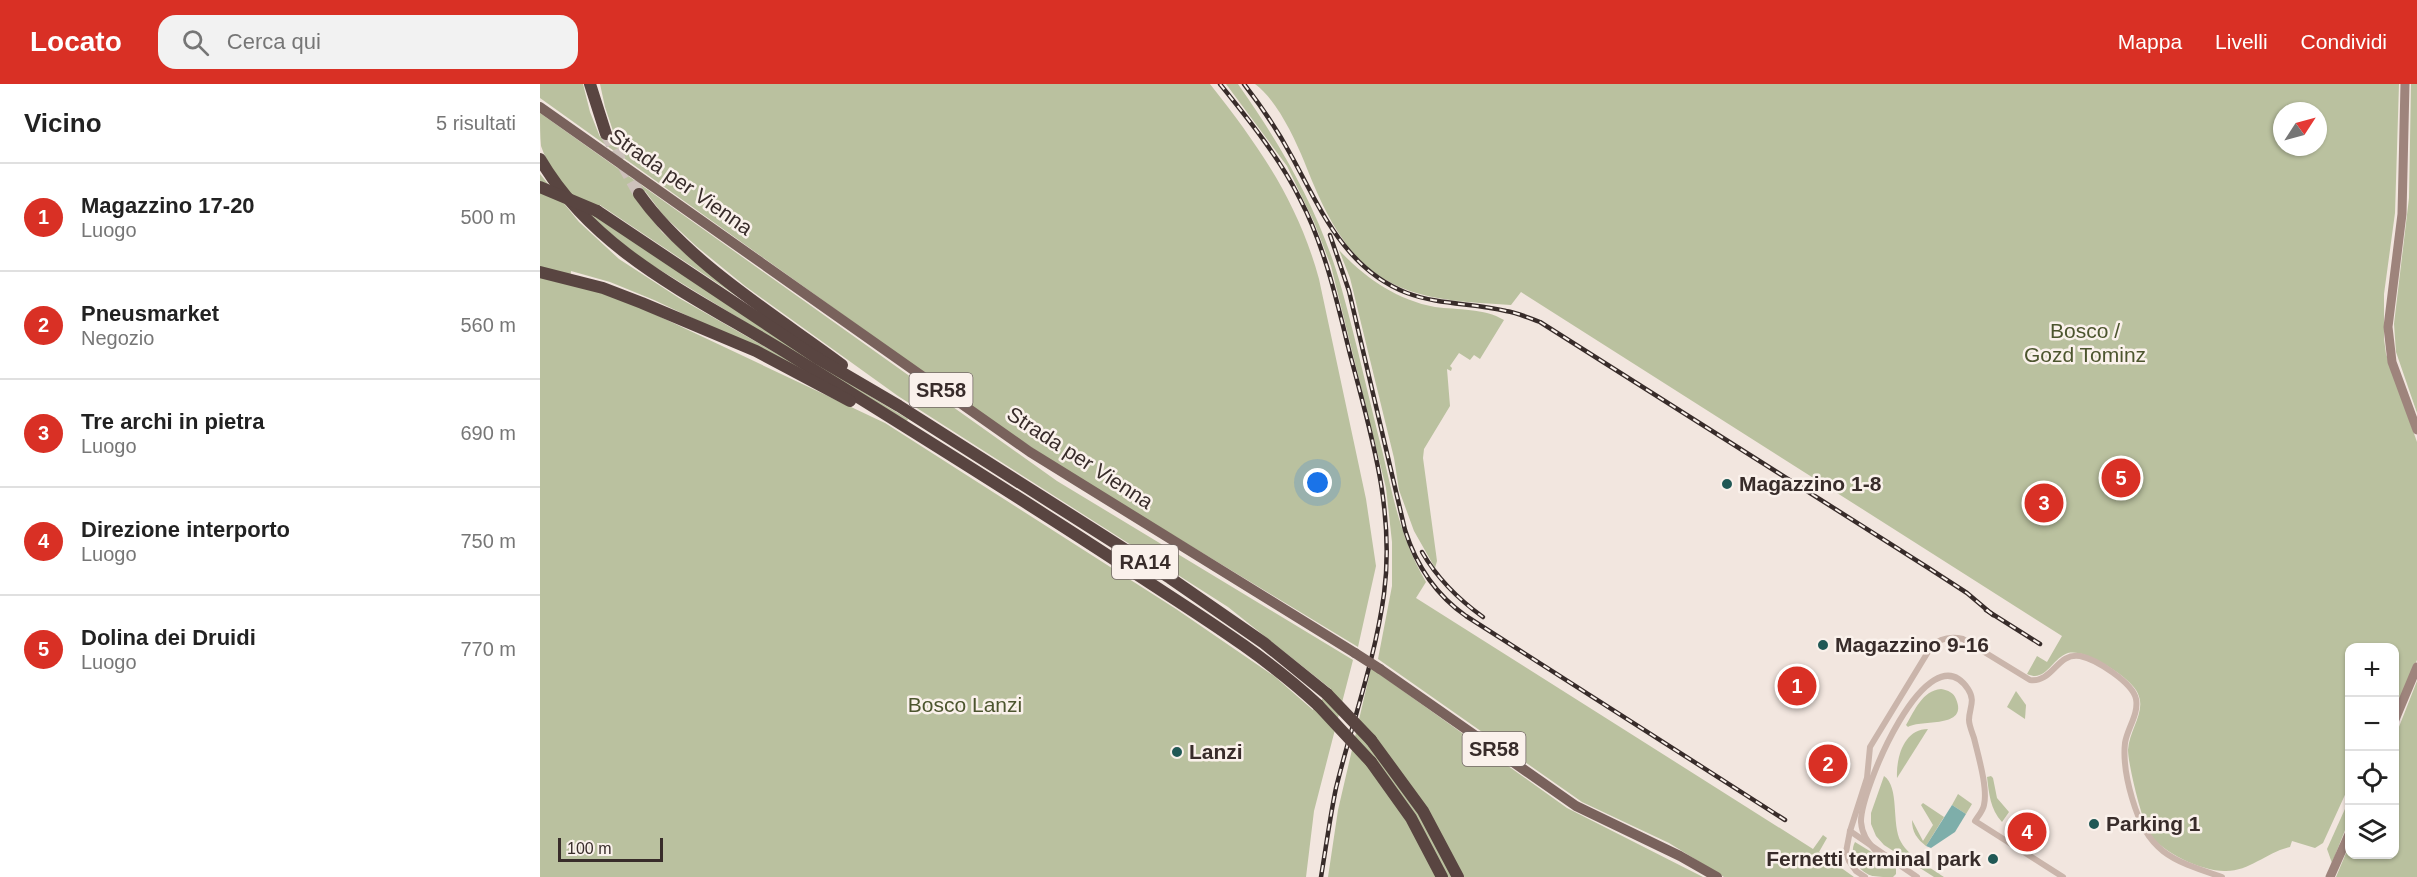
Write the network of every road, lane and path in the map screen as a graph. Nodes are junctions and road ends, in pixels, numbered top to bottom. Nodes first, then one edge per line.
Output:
1 (590, 84) edge
2 (2405, 84) edge
3 (540, 107) edge
4 (606, 134) tunnel mouth
5 (540, 159) edge
6 (540, 187) edge
7 (639, 194) tunnel mouth
8 (540, 272) edge
9 (898, 406) junction
10 (905, 427) junction
11 (2417, 430) edge
12 (2417, 667) edge
13 (2399, 710) edge
14 (1850, 831) junction
15 (2345, 842) edge
16 (1875, 850) junction
17 (1904, 868) junction
18 (1442, 877) edge
19 (1458, 877) edge
20 (1717, 877) edge
21 (1865, 877) edge
22 (1901, 877) edge
23 (1917, 877) edge
24 (2063, 877) edge
25 (2222, 877) edge
26 (2331, 877) edge

1 - 4 highway
2 - 11 street
3 - 20 main road, Strada per Vienna / SR58, bridge
5 - 10 highway
6 - 9 highway, bridge
7 - 9 highway
8 - 10 highway
9 - 19 highway, RA14, bridge
10 - 18 highway, RA14, bridge
12 - 13 street
14 - 16 street
14 - 21 street
14 - 25 street
15 - 26 street
16 - 17 street
16 - 24 street
17 - 22 street
17 - 23 street

